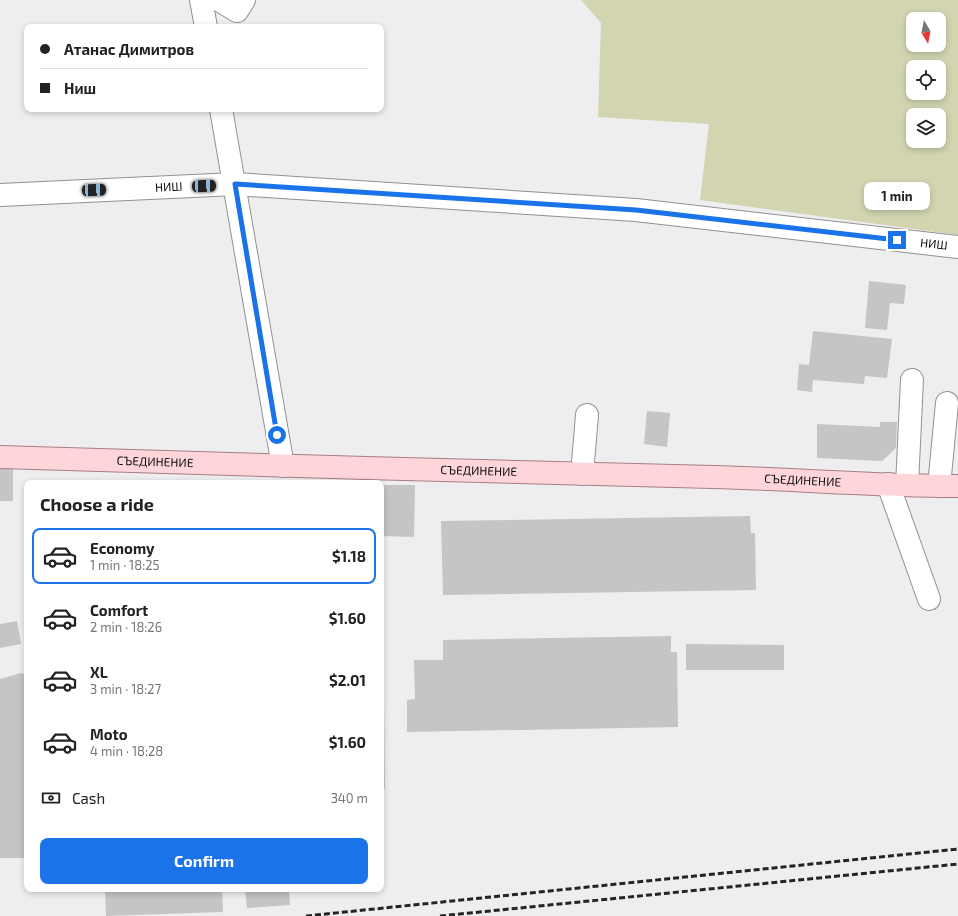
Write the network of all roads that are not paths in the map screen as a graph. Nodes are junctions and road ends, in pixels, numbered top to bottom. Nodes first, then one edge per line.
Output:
1 (201, 0) edge
2 (219, 0) edge
3 (244, 0) edge
4 (205, 24) edge
5 (222, 112) edge
6 (235, 184) junction
7 (0, 194) edge
8 (958, 247) edge
9 (912, 380) dead end
10 (947, 403) dead end
11 (587, 415) dead end
12 (0, 457) edge
13 (283, 466) junction
14 (582, 474) junction
15 (898, 485) junction
16 (948, 486) edge
17 (929, 599) dead end

1 - 4 street
2 - 3 street
5 - 6 street
6 - 7 street, НИШ
6 - 8 street, НИШ
6 - 13 street
9 - 15 street
10 - 16 street
11 - 14 street
12 - 13 main road, СЪЕДИНЕНИЕ
13 - 14 main road, СЪЕДИНЕНИЕ
14 - 15 main road, СЪЕДИНЕНИЕ
15 - 16 main road, СЪЕДИНЕНИЕ
15 - 17 street

